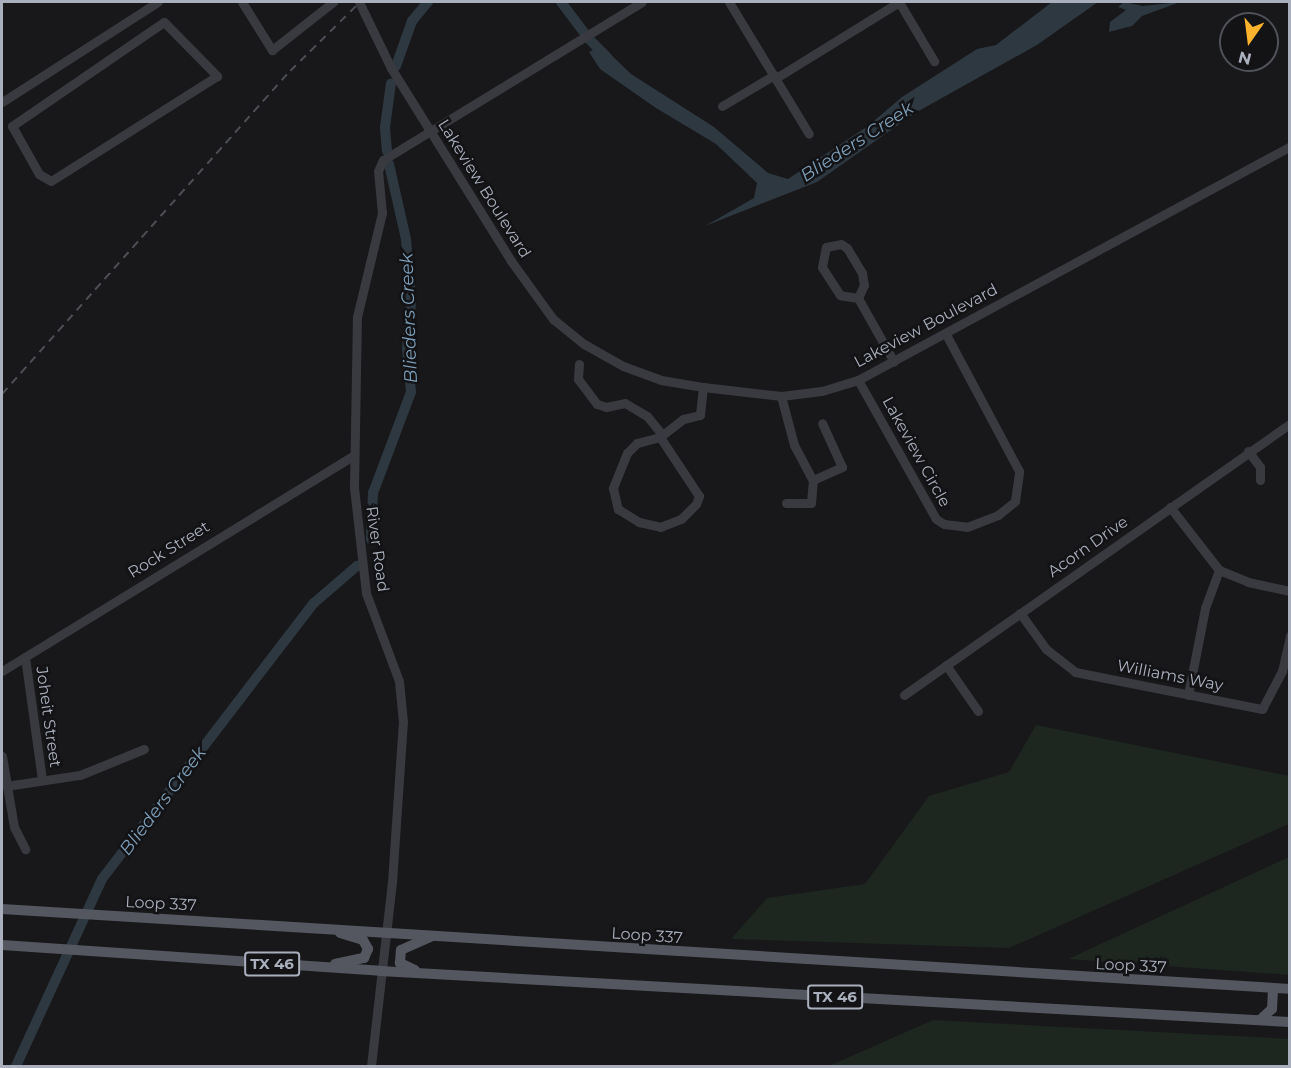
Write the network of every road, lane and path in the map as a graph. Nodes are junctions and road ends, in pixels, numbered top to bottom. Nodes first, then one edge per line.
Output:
1 (158, 2) edge
2 (242, 2) edge
3 (333, 2) edge
4 (354, 2) edge
5 (359, 2) edge
6 (642, 2) edge
7 (729, 2) edge
8 (899, 2) edge
9 (366, 18) junction
10 (118, 27) junction
11 (129, 43) junction
12 (934, 61) dead end
13 (775, 76) junction
14 (2, 102) edge
15 (722, 106) dead end
16 (430, 133) junction
17 (809, 134) dead end
18 (1290, 146) edge
19 (858, 298) junction
20 (946, 334) junction
21 (894, 363) junction
22 (579, 364) dead end
23 (858, 380) junction
24 (703, 387) junction
25 (782, 396) junction
26 (822, 423) dead end
27 (1290, 424) edge
28 (660, 435) junction
29 (1248, 451) junction
30 (354, 455) junction
31 (813, 480) junction
32 (1260, 480) dead end
33 (786, 503) dead end
34 (1170, 507) junction
35 (1219, 570) junction
36 (1290, 591) edge
37 (1020, 612) junction
38 (1290, 635) edge
39 (25, 657) junction
40 (946, 665) junction
41 (2, 671) edge
42 (904, 695) dead end
43 (1188, 695) junction
44 (978, 711) dead end
45 (144, 749) dead end
46 (2, 756) edge
47 (42, 780) junction
48 (6, 786) junction
49 (25, 849) dead end
50 (2, 909) edge
51 (311, 926) junction
52 (385, 932) junction
53 (438, 934) junction
54 (2, 947) edge
55 (316, 967) junction
56 (380, 971) junction
57 (425, 974) junction
58 (1273, 989) junction
59 (1290, 989) edge
60 (1260, 1020) junction
61 (1290, 1022) edge
62 (371, 1066) edge

1 - 10 street
2 - 3 street
4 - 9 street, Lakeview Boulevard
5 - 9 street, Lakeview Boulevard
6 - 16 street, River Road
7 - 13 street
8 - 12 street
8 - 13 street
9 - 16 street, Lakeview Boulevard
10 - 11 street
10 - 14 street
11 - 11 street
13 - 15 street
13 - 17 street
16 - 24 street, Lakeview Boulevard
16 - 30 street, River Road
18 - 20 street, Lakeview Boulevard
19 - 19 street
19 - 21 street
20 - 21 street, Lakeview Boulevard
20 - 23 street, Lakeview Circle
21 - 23 street, Lakeview Boulevard
22 - 28 street
23 - 25 street, Lakeview Boulevard
24 - 25 street, Lakeview Boulevard
24 - 28 street
25 - 31 street
26 - 31 street
27 - 29 street, Acorn Drive
28 - 28 street
29 - 32 street
29 - 34 street, Acorn Drive
30 - 39 street, Rock Street
30 - 52 street, River Road
31 - 33 street
34 - 35 street
34 - 37 street, Acorn Drive
35 - 36 street
35 - 43 street
37 - 40 street, Acorn Drive
37 - 43 street, Williams Way
38 - 43 street, Williams Way
39 - 41 street, Rock Street
39 - 47 street, Joheit Street
40 - 42 street, Acorn Drive
40 - 44 street
45 - 47 street
46 - 48 street
47 - 48 street
48 - 49 street
50 - 51 main road, Loop 337 / TX 46
51 - 52 main road, Loop 337 / TX 46
51 - 55 main road
52 - 53 main road, Loop 337 / TX 46
52 - 56 street, River Road
53 - 57 main road
53 - 58 main road, Loop 337 / TX 46
54 - 55 main road, TX 46
55 - 56 main road, TX 46
56 - 57 main road, TX 46
56 - 62 street, River Road
57 - 60 main road, TX 46
58 - 59 main road, Loop 337 / TX 46
58 - 60 main road
60 - 61 main road, TX 46

